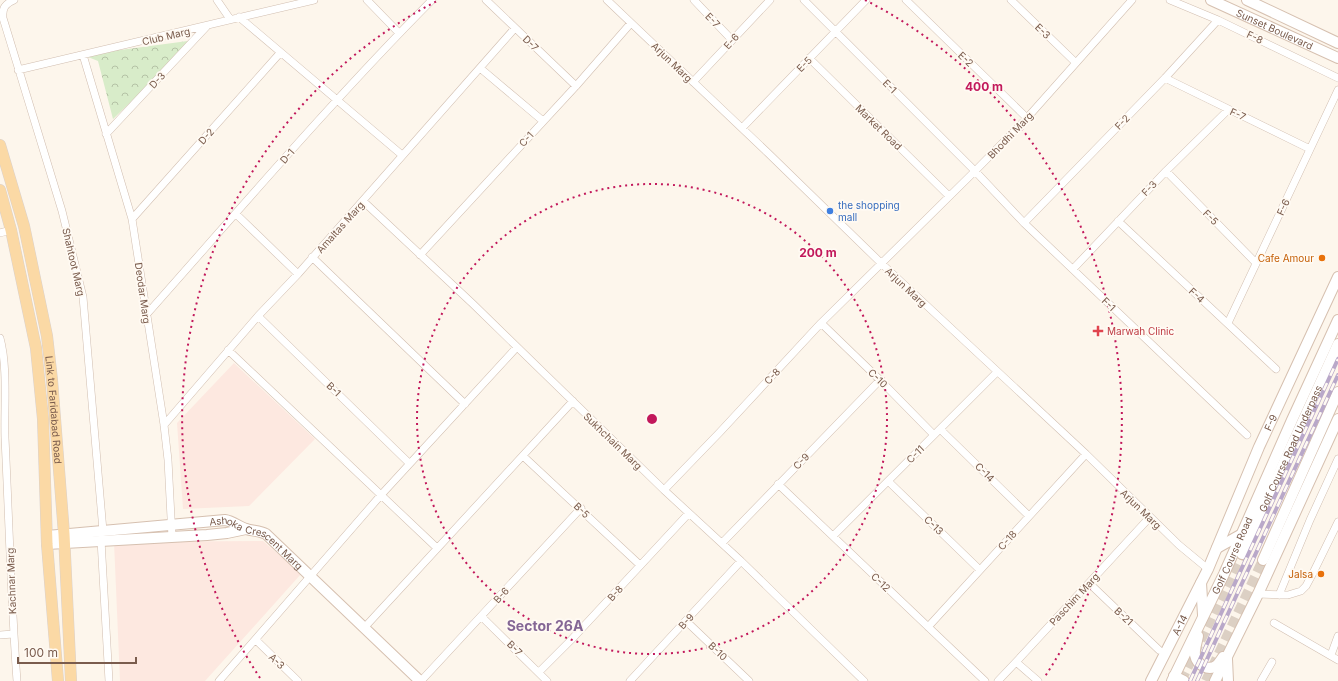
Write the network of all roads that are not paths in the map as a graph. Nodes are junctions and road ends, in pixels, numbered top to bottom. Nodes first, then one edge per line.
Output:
1 (217, 0) edge
2 (314, 0) edge
3 (367, 0) edge
4 (432, 0) edge
5 (486, 0) edge
6 (607, 0) edge
7 (694, 0) edge
8 (770, 0) edge
9 (804, 0) edge
10 (866, 0) edge
11 (906, 0) edge
12 (1011, 0) edge
13 (1132, 0) edge
14 (1170, 0) edge
15 (1211, 0) edge
16 (1241, 0) edge
17 (1247, 0) edge
18 (11, 1) edge
19 (301, 2) edge
20 (1019, 3) edge
21 (1235, 12) junction
22 (239, 17) junction
23 (230, 19) junction
24 (1218, 20) junction
25 (631, 23) junction
26 (208, 26) junction
27 (515, 28) junction
28 (835, 31) junction
29 (399, 33) junction
30 (732, 40) junction
31 (1338, 43) edge
32 (280, 52) junction
33 (83, 55) junction
34 (809, 58) junction
35 (1338, 58) edge
36 (1075, 62) junction
37 (480, 68) junction
38 (18, 70) junction
39 (1165, 78) junction
40 (1338, 78) edge
41 (693, 82) junction
42 (576, 86) junction
43 (1338, 90) edge
44 (336, 100) junction
45 (1228, 110) junction
46 (1027, 118) junction
47 (543, 121) junction
48 (742, 128) junction
49 (106, 134) junction
50 (0, 145) edge
51 (1310, 148) junction
52 (402, 155) junction
53 (975, 171) junction
54 (1166, 171) junction
55 (0, 190) edge
56 (949, 196) junction
57 (363, 201) junction
58 (236, 214) junction
59 (132, 219) junction
60 (1118, 221) junction
61 (1024, 223) junction
62 (11, 230) junction
63 (0, 233) edge
64 (420, 255) junction
65 (312, 257) junction
66 (881, 263) junction
67 (1256, 263) junction
68 (1072, 269) junction
69 (298, 274) junction
70 (1338, 277) edge
71 (146, 315) junction
72 (258, 316) junction
73 (1338, 320) edge
74 (820, 323) junction
75 (1228, 323) junction
76 (0, 338) edge
77 (1338, 344) edge
78 (517, 347) junction
79 (228, 350) junction
80 (1276, 369) dead end
81 (997, 372) junction
82 (880, 380) junction
83 (1338, 392) edge
84 (572, 401) junction
85 (465, 404) junction
86 (1338, 419) edge
87 (164, 425) junction
88 (2, 429) edge
89 (940, 429) junction
90 (934, 435) junction
91 (1247, 435) dead end
92 (1086, 454) junction
93 (523, 456) junction
94 (1337, 462) edge
95 (409, 463) junction
96 (888, 481) junction
97 (778, 484) junction
98 (664, 490) junction
99 (380, 495) junction
100 (580, 508) junction
101 (689, 513) junction
102 (1029, 516) junction
103 (1150, 517) junction
104 (1338, 522) edge
105 (172, 526) junction
106 (246, 529) junction
107 (1336, 530) edge
108 (1242, 534) junction
109 (102, 536) junction
110 (833, 536) junction
111 (172, 537) junction
112 (64, 538) junction
113 (47, 540) junction
114 (722, 543) junction
115 (437, 548) junction
116 (1217, 548) junction
117 (1242, 554) tunnel mouth
118 (1263, 560) tunnel mouth
119 (741, 561) junction
120 (640, 565) junction
121 (1208, 569) junction
122 (980, 570) junction
123 (311, 576) junction
124 (1201, 582) junction
125 (1089, 583) junction
126 (1258, 594) junction
127 (1279, 595) junction
128 (481, 616) junction
129 (1203, 617) junction
130 (686, 621) junction
131 (1274, 623) dead end
132 (928, 627) junction
133 (364, 628) junction
134 (1197, 629) junction
135 (13, 634) junction
136 (0, 635) edge
137 (1338, 636) edge
138 (256, 640) junction
139 (1233, 645) junction
140 (1159, 650) dead end
141 (1331, 655) junction
142 (1227, 657) junction
143 (1338, 660) edge
144 (1016, 662) junction
145 (1272, 662) dead end
146 (539, 672) junction
147 (745, 680) edge
148 (1177, 680) edge
149 (17, 681) edge
150 (58, 681) edge
151 (71, 681) edge
152 (109, 681) edge
153 (220, 681) edge
154 (298, 681) edge
155 (420, 681) edge
156 (548, 681) edge
157 (630, 681) edge
158 (864, 681) edge
159 (985, 681) edge
160 (998, 681) edge
161 (1038, 681) edge
162 (1151, 681) edge
163 (1215, 681) edge
164 (1228, 681) edge
165 (1260, 681) edge

1 - 23 street
2 - 19 street, Club Marg
3 - 29 street
4 - 29 street, D-1
5 - 27 street, D-7
6 - 25 street, Arjun Marg
7 - 30 street, E-7
8 - 30 street, E-6
9 - 28 street, E-1
10 - 28 street, E-5
11 - 46 street, E-2
12 - 20 street, E-3
13 - 36 street, Bhodhi Marg
14 - 24 street, F-8
15 - 21 street, Sunset Boulevard
16 - 21 street
17 - 31 street, Sunset Boulevard
18 - 38 street, Shahtoot Marg
19 - 22 street, Club Marg
20 - 36 street, E-3
21 - 35 street, Sunset Boulevard
22 - 23 street, Club Marg
22 - 32 street
23 - 26 street, Club Marg
24 - 39 street, F-2
24 - 40 street, F-8
25 - 41 street, Arjun Marg
25 - 42 street, C-1
26 - 33 street, Club Marg
26 - 49 street, D-3
27 - 37 street, Amaltas Marg
27 - 42 street, D-7
28 - 34 street, E-5
28 - 53 street, E-1
29 - 44 street, D-1
30 - 41 street, E-6
32 - 44 street
32 - 59 street, D-2
33 - 38 street, Club Marg
33 - 49 street, Deodar Marg
34 - 48 street, E-5
34 - 56 street, Market Road
36 - 46 street, Bhodhi Marg
37 - 47 street
37 - 52 street, Amaltas Marg
38 - 109 street, Shahtoot Marg
39 - 45 street, F-7
39 - 61 street, F-2
41 - 48 street, Arjun Marg
42 - 47 street, C-1
43 - 51 street, F-6
44 - 52 street
44 - 58 street, D-1
45 - 51 street, F-7
45 - 54 street, F-3
46 - 53 street, Bhodhi Marg
47 - 64 street, C-1
48 - 66 street, Arjun Marg
49 - 59 street, Deodar Marg
50 - 112 main road, Link to Faridabad Road
51 - 67 street, F-6
52 - 57 street, Amaltas Marg
53 - 56 street, Bhodhi Marg
53 - 61 street, F-1
54 - 60 street, F-3
54 - 67 street, F-5
55 - 62 main road, Link to Faridabad Road
56 - 66 street, Bhodhi Marg
57 - 64 street, Sukhchain Marg
57 - 65 street, Amaltas Marg
58 - 69 street
58 - 71 street, D-1
59 - 71 street, Deodar Marg
60 - 68 street, F-3
60 - 75 street, F-4
61 - 68 street, F-1
62 - 63 street
62 - 113 main road, Link to Faridabad Road
64 - 78 street, Sukhchain Marg
65 - 69 street, Amaltas Marg
65 - 85 street
66 - 74 street, C-8
66 - 81 street, Arjun Marg
67 - 75 street, F-6
68 - 91 street, F-1
69 - 72 street, Amaltas Marg
70 - 116 street, F-9
71 - 87 street, Deodar Marg
72 - 79 street, Amaltas Marg
72 - 95 street, B-1
73 - 108 street, Golf Course Road
74 - 82 street, C-10
74 - 98 street, C-8
75 - 80 street, F-4
76 - 88 street, Kachnar Marg
77 - 117 street, Golf Course Road Underpass
78 - 84 street, Sukhchain Marg
78 - 85 street
79 - 87 street, Amaltas Marg
79 - 99 street
81 - 89 street, C-11
81 - 92 street, Arjun Marg
82 - 90 street, C-10
82 - 97 street, C-9
83 - 118 street, Golf Course Road Underpass
84 - 93 street
84 - 98 street, Sukhchain Marg
85 - 95 street
86 - 126 street
87 - 105 street, Deodar Marg
88 - 135 street, Kachnar Marg
89 - 90 street, C-11
89 - 102 street, C-14
90 - 96 street, C-11
92 - 102 street, C-18
92 - 103 street, Arjun Marg
93 - 100 street, B-5
93 - 115 street
94 - 127 street
95 - 99 street
96 - 110 street, C-11
96 - 122 street, C-13
97 - 110 street, C-12
97 - 114 street, C-9
98 - 101 street, Sukhchain Marg
99 - 115 street
99 - 123 street
100 - 120 street, B-5
100 - 128 street, B-6
101 - 114 street, Sukhchain Marg
101 - 120 street, B-8
102 - 122 street, C-18
103 - 121 street, Arjun Marg
103 - 125 street, Paschim Marg
104 - 107 street
105 - 106 street, Ashoka Crescent Marg
105 - 109 street, Ashoka Crescent Marg
105 - 111 street, Deodar Marg
106 - 111 street
106 - 123 street, Ashoka Crescent Marg
107 - 127 street
108 - 116 street
108 - 129 street, Golf Course Road
109 - 111 street
109 - 112 street, Ashoka Crescent Marg
109 - 152 street, Shahtoot Marg
110 - 132 street, C-12
112 - 113 street, Ashoka Crescent Marg
112 - 151 main road, Link to Faridabad Road
113 - 150 main road, Link to Faridabad Road
114 - 119 street, Sukhchain Marg
115 - 133 street
116 - 121 street, F-9
119 - 130 street, B-9
119 - 158 street, Sukhchain Marg
120 - 146 street, B-8
121 - 124 street, A-14
122 - 132 street, C-18
123 - 133 street, Ashoka Crescent Marg
123 - 138 street
124 - 129 street
124 - 162 street, A-14
125 - 140 street, B-21
125 - 144 street, Paschim Marg
126 - 127 street
126 - 139 street
128 - 146 street, B-7
128 - 155 street, B-6
129 - 134 street, Golf Course Road
130 - 147 street, B-10
130 - 157 street, B-9
131 - 141 street
132 - 159 street, C-12
133 - 155 street, Ashoka Crescent Marg
134 - 139 street
134 - 148 street, Golf Course Road
135 - 136 street
135 - 149 street, Kachnar Marg
137 - 141 street
138 - 153 street
138 - 154 street, A-3
139 - 142 street
141 - 143 street
142 - 163 street
142 - 164 street
144 - 160 street, Paschim Marg
144 - 161 street
145 - 165 street
146 - 156 street, B-7

